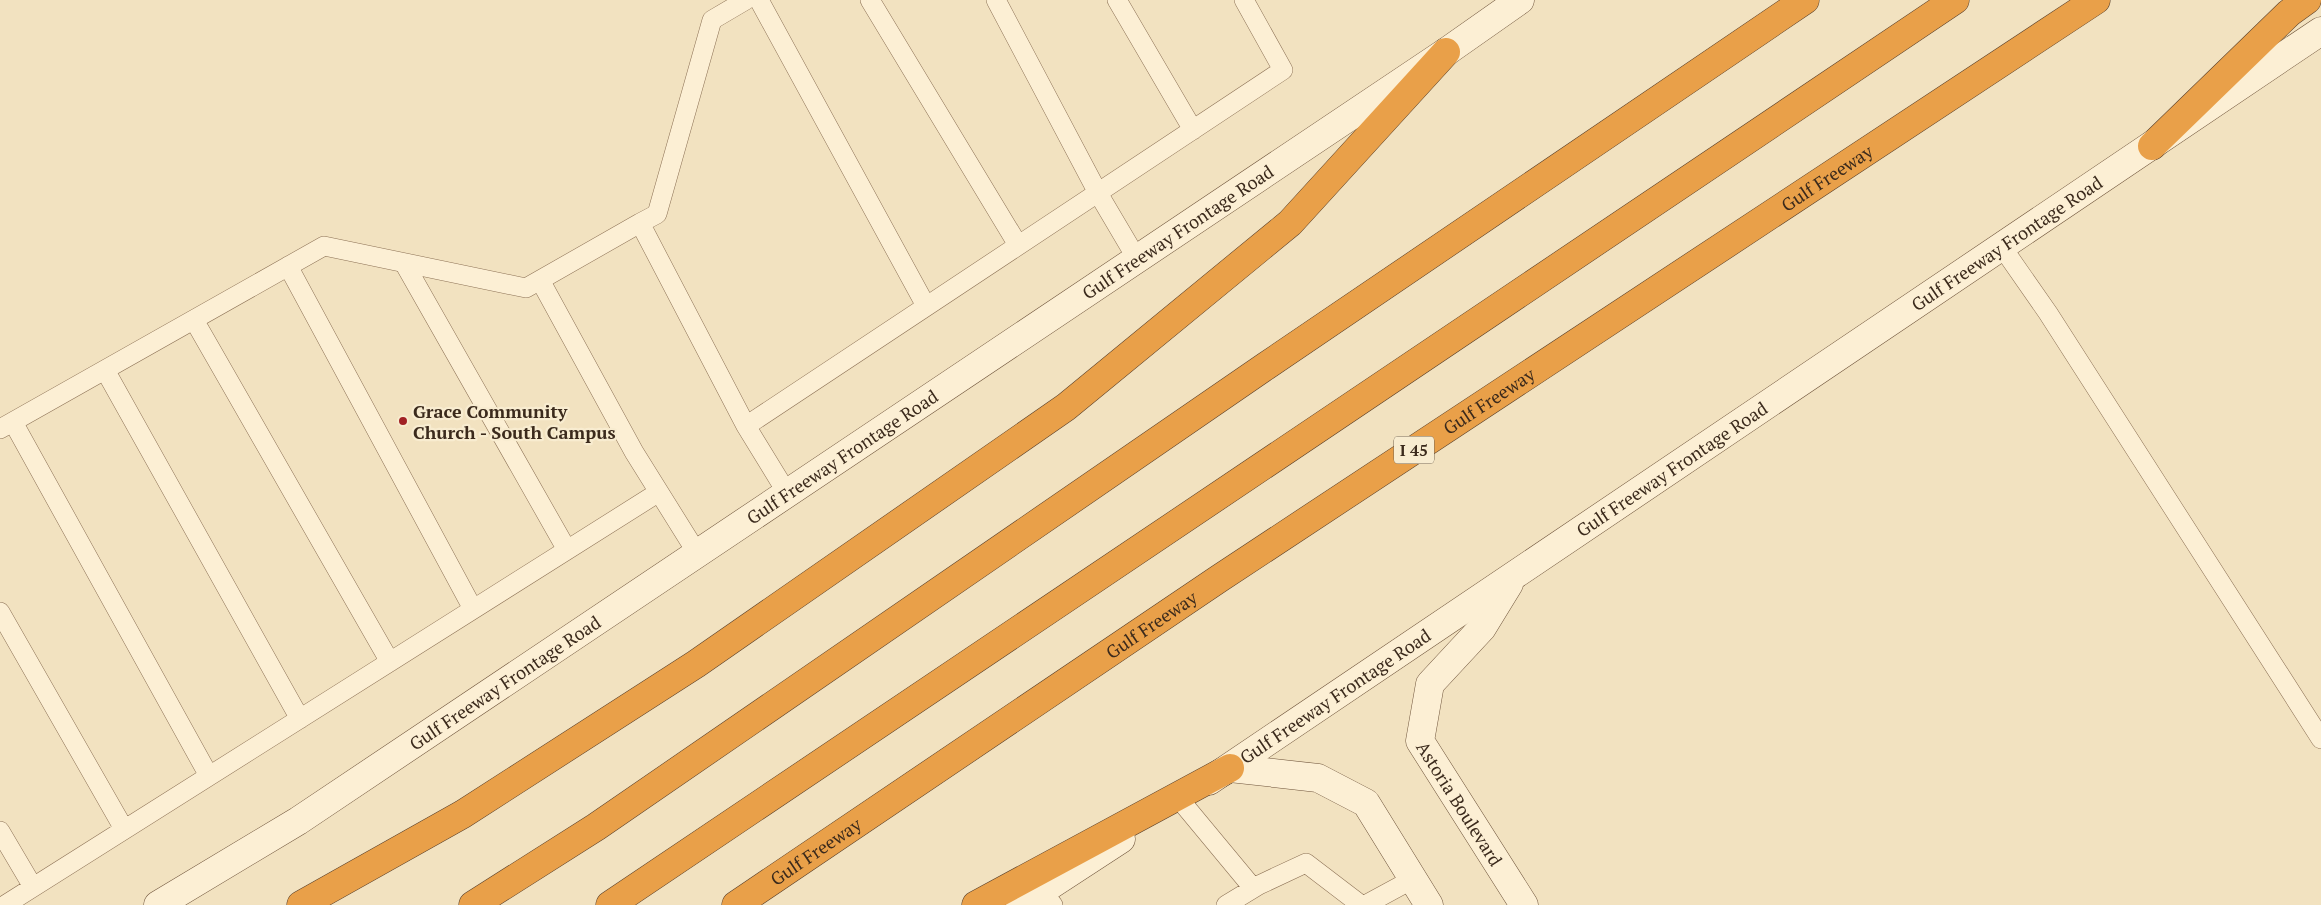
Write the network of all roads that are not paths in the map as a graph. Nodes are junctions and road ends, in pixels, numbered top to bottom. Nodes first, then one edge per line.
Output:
1 (746, 0) edge
2 (759, 0) edge
3 (870, 0) edge
4 (996, 0) edge
5 (1117, 0) edge
6 (1244, 0) edge
7 (1520, 0) edge
8 (1804, 0) edge
9 (1955, 0) edge
10 (2096, 0) edge
11 (2307, 0) edge
12 (2321, 31) edge
13 (1446, 52) junction
14 (1193, 130) junction
15 (2152, 146) junction
16 (1098, 193) junction
17 (640, 223) junction
18 (1018, 245) junction
19 (2002, 247) junction
20 (1137, 258) junction
21 (404, 262) junction
22 (288, 266) junction
23 (540, 280) junction
24 (926, 306) junction
25 (194, 320) junction
26 (105, 370) junction
27 (7, 426) edge
28 (746, 426) junction
29 (659, 492) junction
30 (787, 493) junction
31 (567, 550) junction
32 (697, 553) junction
33 (1514, 576) junction
34 (473, 610) junction
35 (0, 612) edge
36 (390, 662) junction
37 (300, 719) junction
38 (2321, 739) edge
39 (1230, 768) junction
40 (210, 776) junction
41 (1180, 800) junction
42 (124, 829) junction
43 (0, 831) edge
44 (1413, 879) junction
45 (32, 887) junction
46 (1253, 888) junction
47 (1038, 900) edge
48 (4, 905) edge
49 (158, 905) edge
50 (302, 905) edge
51 (473, 905) edge
52 (610, 905) edge
53 (736, 905) edge
54 (976, 905) edge
55 (1226, 905) edge
56 (1360, 905) edge
57 (1365, 905) edge
58 (1429, 905) edge
59 (1524, 905) edge

1 - 17 lane
2 - 24 lane
3 - 18 lane
4 - 16 lane
5 - 14 lane
6 - 14 lane
7 - 13 main road, Gulf Freeway Frontage Road
8 - 51 highway
9 - 52 highway
10 - 53 highway, Gulf Freeway / I 45
11 - 15 highway
12 - 15 main road, Gulf Freeway Frontage Road
13 - 20 main road, Gulf Freeway Frontage Road
13 - 50 highway
14 - 16 lane
15 - 19 main road, Gulf Freeway Frontage Road
16 - 18 lane
16 - 20 lane
17 - 23 lane
17 - 28 lane
18 - 24 lane
19 - 33 main road, Gulf Freeway Frontage Road
19 - 38 lane
20 - 30 main road, Gulf Freeway Frontage Road
21 - 22 lane
21 - 23 lane
21 - 31 lane
22 - 25 lane
22 - 34 lane
23 - 29 lane
24 - 28 lane
25 - 26 lane
25 - 36 lane
26 - 27 lane
26 - 37 lane
27 - 40 lane
28 - 30 lane
29 - 31 lane
29 - 32 lane
30 - 32 main road, Gulf Freeway Frontage Road
31 - 34 lane
32 - 49 main road, Gulf Freeway Frontage Road
33 - 39 main road, Gulf Freeway Frontage Road
33 - 59 main road, Astoria Boulevard
34 - 36 lane
35 - 42 lane
36 - 37 lane
37 - 40 lane
39 - 41 main road, Gulf Freeway Frontage Road
39 - 44 main road
39 - 54 highway
40 - 42 lane
41 - 46 lane
41 - 47 main road, Gulf Freeway Frontage Road
42 - 45 lane
43 - 45 lane
44 - 57 lane
44 - 58 main road
45 - 48 lane
46 - 55 lane
46 - 56 lane

